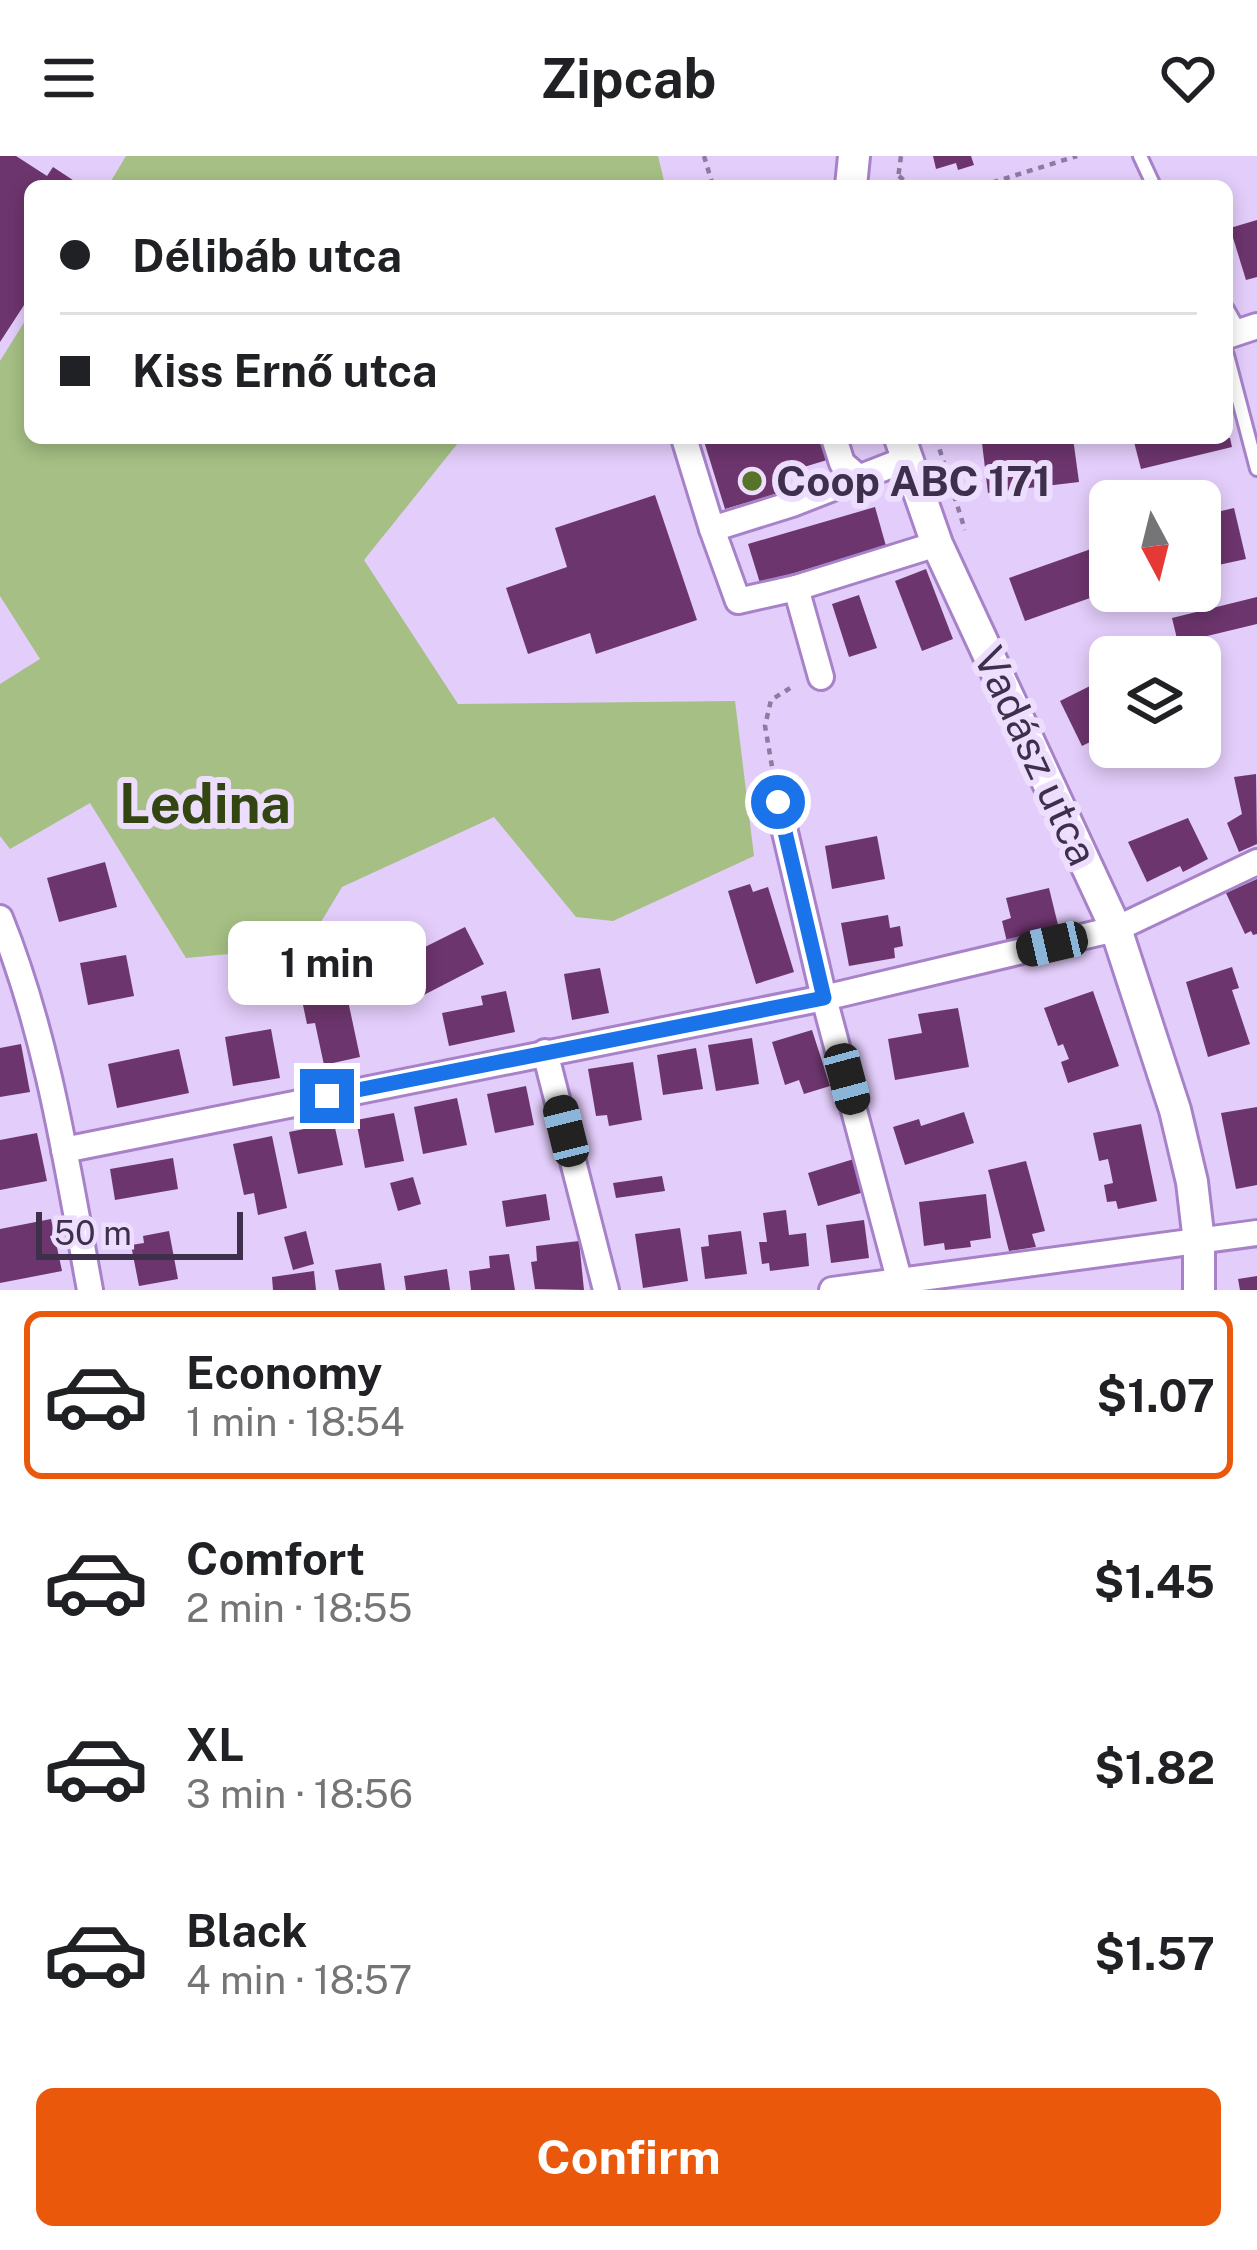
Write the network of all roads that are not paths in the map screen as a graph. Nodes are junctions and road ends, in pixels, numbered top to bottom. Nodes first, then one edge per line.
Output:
1 (1233, 378) edge
2 (686, 444) edge
3 (836, 444) edge
4 (904, 448) edge
5 (1257, 470) edge
6 (857, 476) junction
7 (712, 529) junction
8 (937, 544) junction
9 (796, 589) junction
10 (821, 677) road end
11 (778, 802) road end
12 (1257, 862) edge
13 (0, 918) edge
14 (1116, 929) junction
15 (824, 998) junction
16 (545, 1052) junction
17 (64, 1150) junction
18 (1257, 1233) edge
19 (1198, 1242) junction
20 (902, 1286) edge
21 (90, 1290) edge
22 (606, 1290) edge
23 (832, 1290) edge
24 (1198, 1290) edge

1 - 5 lane
2 - 7 street
3 - 6 street
4 - 6 street
4 - 8 street, Vadász utca
6 - 7 street
7 - 9 street
8 - 9 street
8 - 14 street, Vadász utca
9 - 10 street
11 - 15 street
12 - 14 street
13 - 17 street
14 - 15 street
14 - 19 street, Vadász utca
15 - 16 street
15 - 20 street
16 - 17 street
16 - 22 street
17 - 21 street
18 - 19 street
19 - 20 street
19 - 24 street, Vadász utca
20 - 23 street

